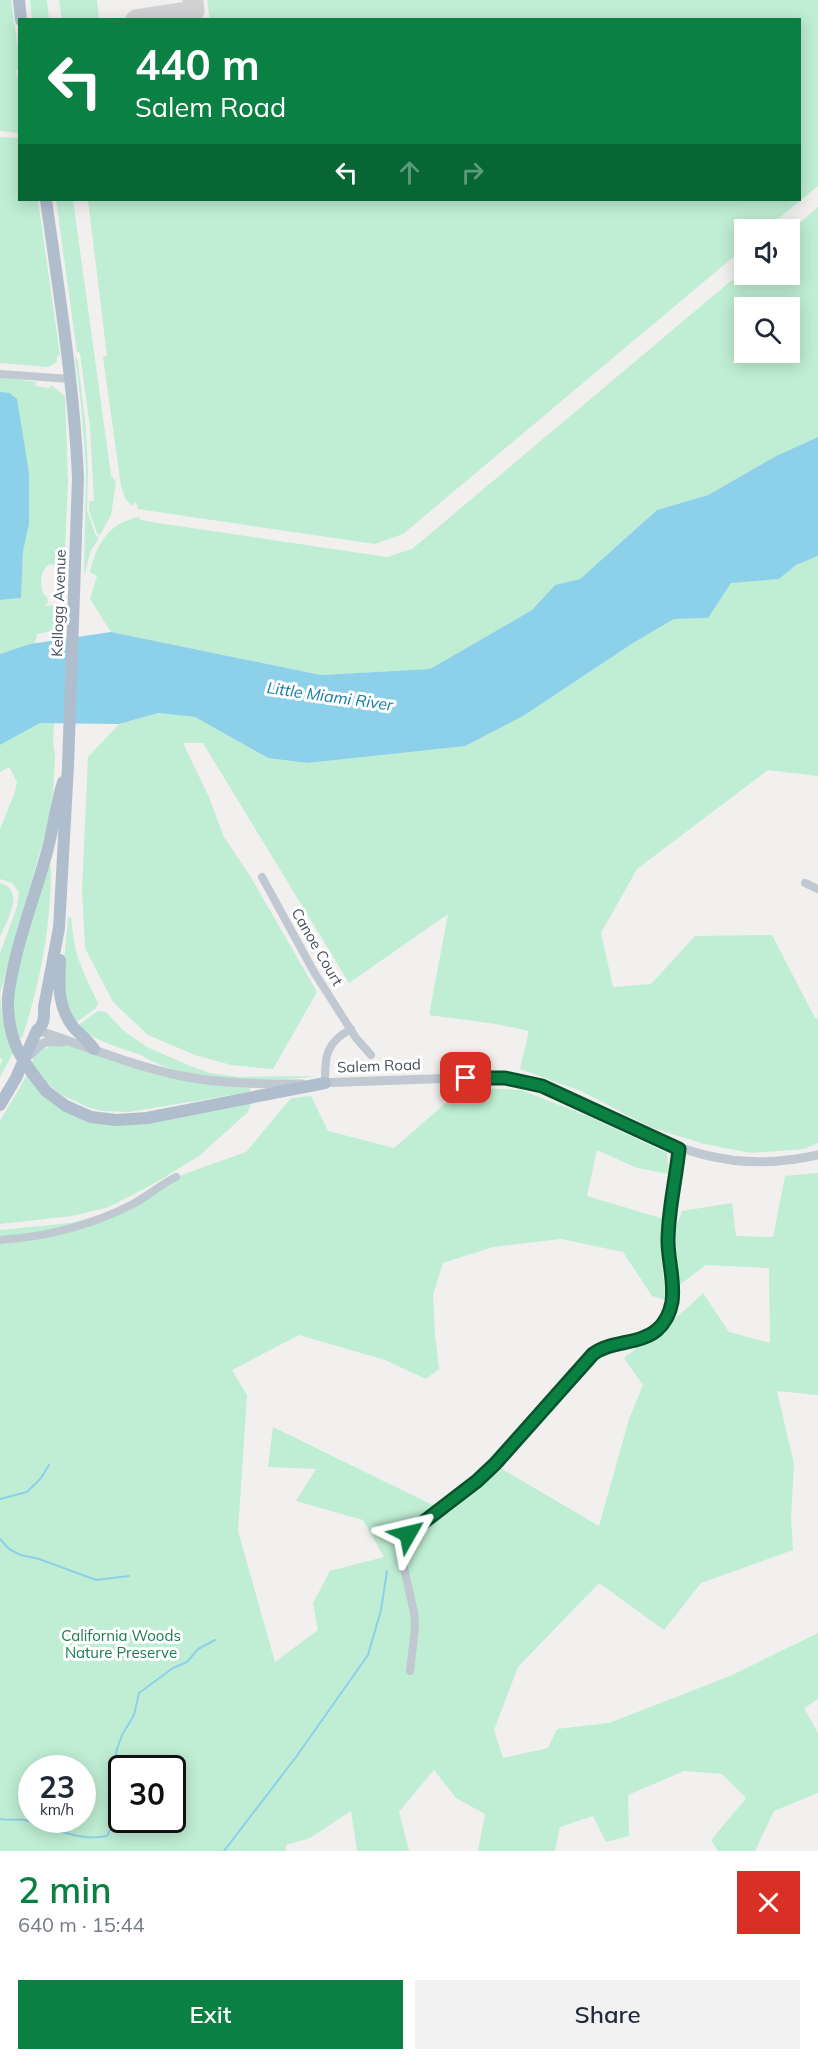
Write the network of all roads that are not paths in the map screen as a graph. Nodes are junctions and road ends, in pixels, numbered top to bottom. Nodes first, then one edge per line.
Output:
1 (19, 0) edge
2 (21, 18) edge
3 (46, 201) edge
4 (0, 374) edge
5 (70, 379) junction
6 (68, 766) junction
7 (261, 877) dead end
8 (805, 883) dead end
9 (818, 889) edge
10 (59, 928) junction
11 (351, 1029) junction
12 (37, 1030) junction
13 (75, 1042) junction
14 (94, 1049) junction
15 (371, 1055) dead end
16 (26, 1057) junction
17 (325, 1083) junction
18 (0, 1105) edge
19 (679, 1149) junction
20 (818, 1155) edge
21 (176, 1178) dead end
22 (0, 1240) edge
23 (410, 1671) dead end

1 - 2 main road
3 - 5 main road, Kellogg Avenue
4 - 5 street
5 - 6 main road, Kellogg Avenue
6 - 10 main road, Kellogg Avenue
6 - 17 main road, bridge
7 - 11 street, Canoe Court
8 - 9 street
10 - 12 main road, Kellogg Avenue
10 - 14 main road
11 - 15 street, Canoe Court
11 - 17 street
12 - 13 street, Salem Road
12 - 16 main road, Kellogg Avenue
13 - 14 street, Salem Road
13 - 16 street, Salem Road
14 - 17 street, Salem Road
16 - 18 main road, Kellogg Avenue
17 - 19 street, Salem Road
19 - 20 street, Salem Road
19 - 23 street
21 - 22 street

